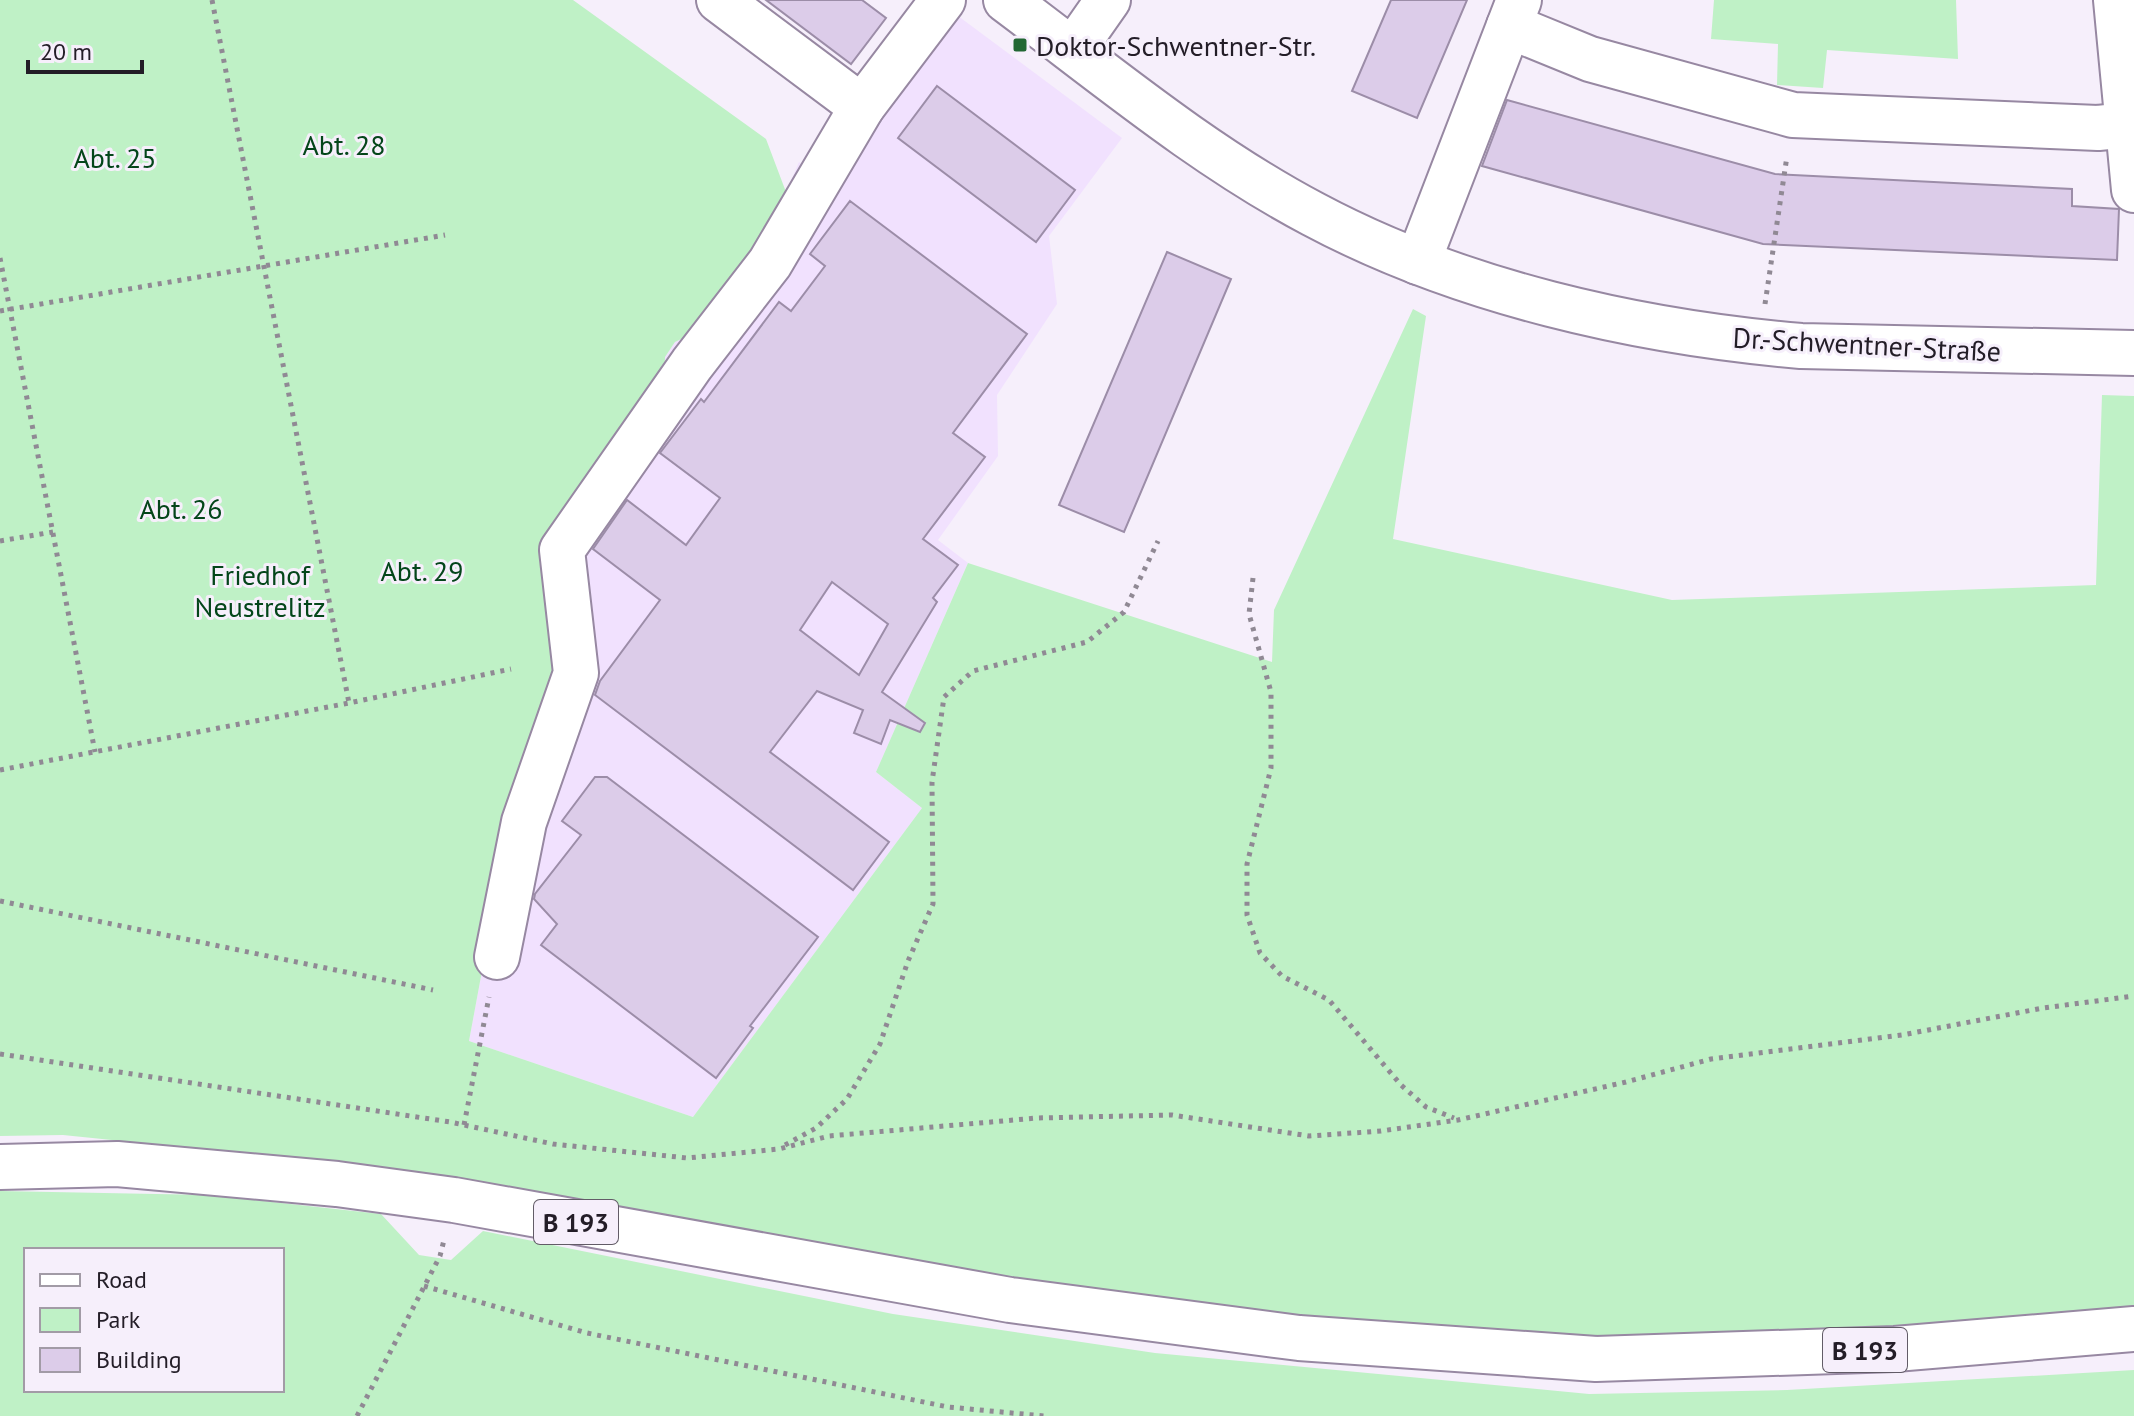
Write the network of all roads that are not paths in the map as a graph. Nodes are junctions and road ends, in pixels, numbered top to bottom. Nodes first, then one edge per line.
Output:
1 (719, 0) edge
2 (943, 0) edge
3 (1006, 0) edge
4 (1108, 0) edge
5 (2116, 0) edge
6 (1514, 13) edge
7 (1073, 50) junction
8 (862, 107) junction
9 (2128, 125) junction
10 (2134, 190) edge
11 (1418, 262) junction
12 (2134, 353) edge
13 (497, 957) road end
14 (0, 1167) edge
15 (2134, 1329) edge

1 - 8 main road
2 - 8 main road
3 - 7 main road, Dr.-Schwentner-Straße
4 - 7 main road
5 - 9 main road
6 - 9 main road
6 - 11 main road
7 - 11 main road, Dr.-Schwentner-Straße
8 - 13 main road
9 - 10 main road
11 - 12 main road, Dr.-Schwentner-Straße
14 - 15 main road, B 193

